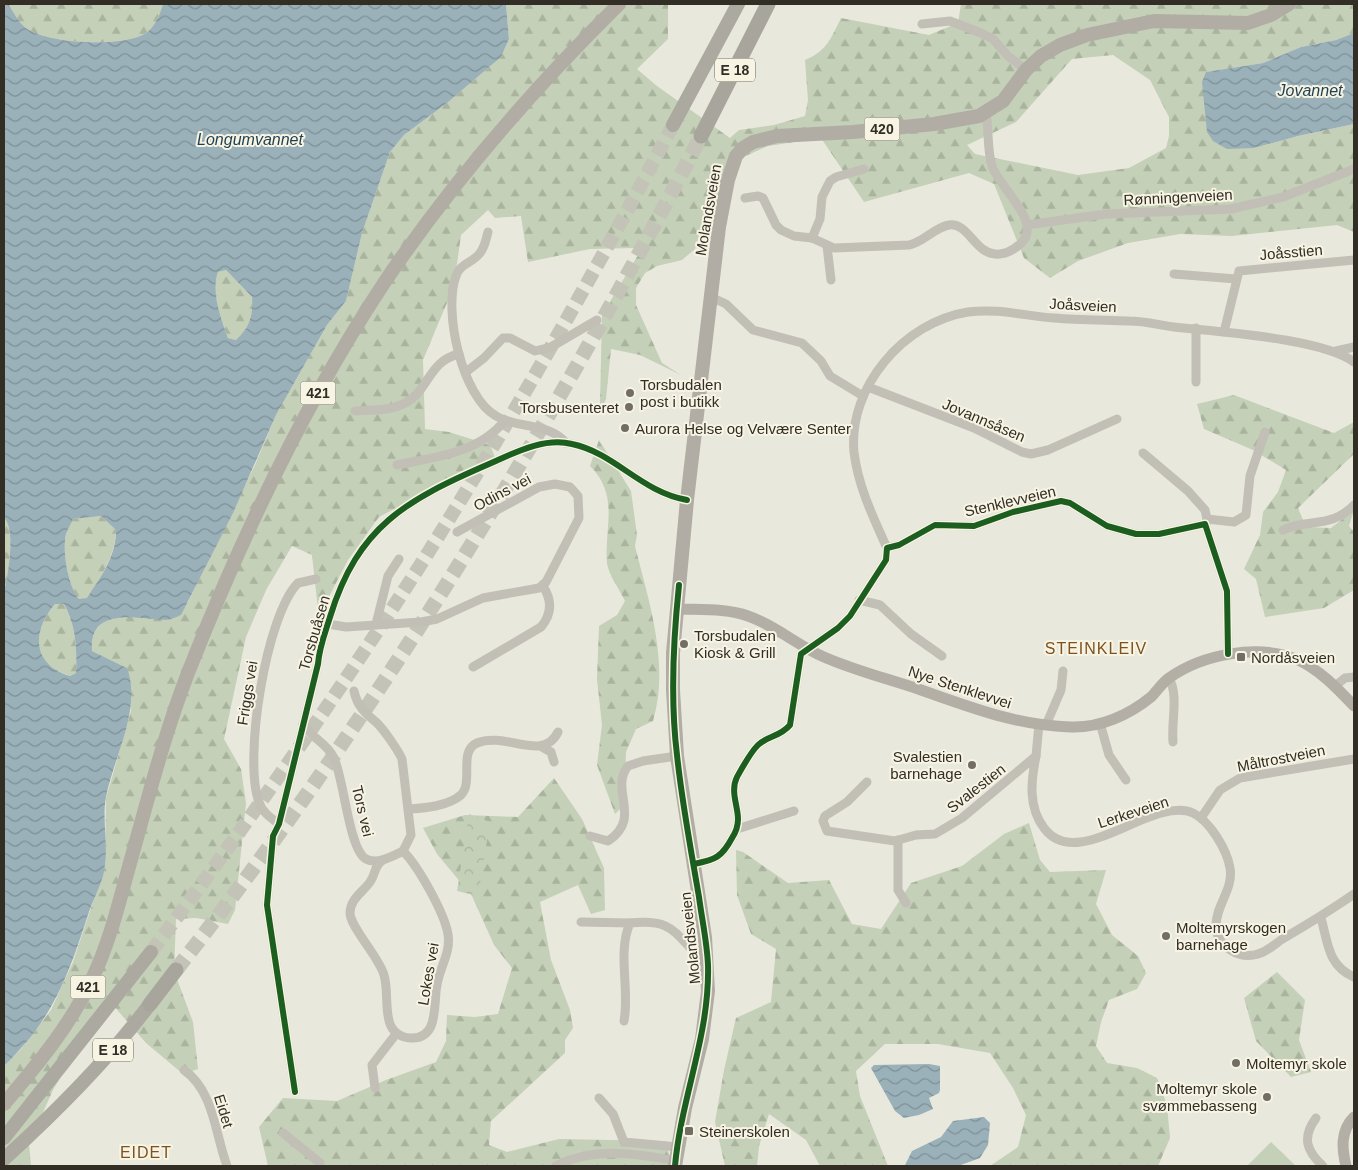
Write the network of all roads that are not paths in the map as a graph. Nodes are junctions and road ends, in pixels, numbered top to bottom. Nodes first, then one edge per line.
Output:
1 (610, 4) edge
2 (619, 4) edge
3 (738, 4) edge
4 (768, 4) edge
5 (1289, 4) edge
6 (922, 24) dead end
7 (1026, 70) junction
8 (986, 113) junction
9 (673, 125) tunnel mouth
10 (702, 136) tunnel mouth
11 (864, 169) dead end
12 (1354, 169) edge
13 (745, 198) dead end
14 (1027, 225) junction
15 (488, 232) dead end
16 (812, 238) junction
17 (828, 246) junction
18 (1354, 260) edge
19 (1174, 274) dead end
20 (1236, 279) junction
21 (831, 280) dead end
22 (711, 297) junction
23 (597, 320) dead end
24 (1196, 328) junction
25 (1224, 332) junction
26 (1354, 347) edge
27 (1336, 351) junction
28 (459, 354) junction
29 (1354, 362) edge
30 (466, 372) junction
31 (1196, 382) dead end
32 (868, 388) junction
33 (863, 396) junction
34 (355, 411) dead end
35 (1117, 419) dead end
36 (504, 420) junction
37 (1265, 432) dead end
38 (566, 443) junction
39 (1143, 453) dead end
40 (397, 466) dead end
41 (686, 500) junction
42 (1354, 506) edge
43 (1206, 522) junction
44 (1283, 530) dead end
45 (457, 532) dead end
46 (887, 548) junction
47 (399, 559) dead end
48 (316, 579) dead end
49 (543, 586) junction
50 (858, 600) junction
51 (677, 609) junction
52 (328, 624) junction
53 (376, 624) junction
54 (808, 649) junction
55 (1228, 654) junction
56 (942, 656) dead end
57 (473, 667) dead end
58 (1063, 671) dead end
59 (1354, 677) edge
60 (1169, 678) junction
61 (1335, 686) junction
62 (354, 691) dead end
63 (1354, 706) edge
64 (303, 724) junction
65 (1042, 724) junction
66 (1100, 724) junction
67 (558, 732) dead end
68 (1174, 742) dead end
69 (542, 747) junction
70 (677, 756) junction
71 (1036, 756) junction
72 (1354, 759) edge
73 (554, 762) dead end
74 (1126, 780) dead end
75 (867, 782) dead end
76 (410, 810) junction
77 (794, 812) dead end
78 (1201, 818) junction
79 (279, 824) junction
80 (737, 829) junction
81 (590, 836) dead end
82 (898, 840) junction
83 (403, 851) junction
84 (383, 860) junction
85 (694, 864) junction
86 (1354, 894) edge
87 (906, 903) dead end
88 (1321, 918) junction
89 (581, 922) dead end
90 (630, 923) junction
91 (152, 952) tunnel mouth
92 (708, 962) junction
93 (176, 970) tunnel mouth
94 (1354, 977) edge
95 (150, 1004) joint
96 (624, 1021) dead end
97 (396, 1034) junction
98 (184, 1070) dead end
99 (375, 1088) dead end
100 (295, 1092) dead end
101 (4, 1098) edge
102 (599, 1098) dead end
103 (4, 1104) edge
104 (1354, 1117) edge
105 (1316, 1118) dead end
106 (283, 1133) dead end
107 (4, 1138) edge
108 (676, 1158) edge
109 (4, 1159) edge
110 (320, 1164) dead end
111 (227, 1166) edge
112 (556, 1166) edge
113 (1323, 1166) edge
114 (1346, 1166) edge

1 - 101 main road, 421
2 - 103 main road, 421
3 - 9 highway, E 18
4 - 10 highway, E 18
5 - 7 main road, Molandsveien / 420
6 - 7 street
7 - 8 main road, Molandsveien / 420
8 - 14 street
8 - 22 main road, Molandsveien / 420
11 - 16 street
12 - 14 street, Rønningenveien
13 - 16 street
14 - 17 street
15 - 28 street
16 - 17 street
17 - 21 street
18 - 20 street, Joåsstien
19 - 20 street
20 - 25 street
22 - 33 street
22 - 41 main road, Molandsveien / 420
23 - 30 street
24 - 25 street, Joåsveien
24 - 31 street
24 - 32 street, Joåsveien
25 - 27 street, Joåsveien
26 - 27 street
27 - 29 street
28 - 30 street
28 - 34 street
30 - 36 street
32 - 33 street, Joåsveien
32 - 35 street, Jovannsåsen
33 - 46 street, Joåsveien
36 - 38 street
36 - 40 street
37 - 43 street, Stenklevveien
38 - 41 street, Torsbuåsen
38 - 52 street, Torsbuåsen
39 - 43 street
41 - 51 main road, Molandsveien / 420
42 - 44 street
43 - 46 street, Stenklevveien
43 - 55 street
45 - 49 street, Odins vei
46 - 50 street
47 - 53 street
48 - 79 street, Friggs vei
49 - 53 street
49 - 57 street
50 - 54 street
50 - 56 street
51 - 54 main road, Nye Stenklevvei
51 - 70 main road, Molandsveien / 420
52 - 53 street
52 - 64 street, Torsbuåsen
54 - 65 main road, Nye Stenklevvei
54 - 80 street
55 - 60 main road, Nye Stenklevvei
55 - 61 main road
58 - 65 street
59 - 61 street
60 - 66 main road, Nye Stenklevvei
60 - 68 street
61 - 63 main road
62 - 76 street
64 - 79 street, Torsbuåsen
64 - 84 street, Tors vei
65 - 66 main road, Nye Stenklevvei
65 - 71 street
66 - 74 street
67 - 69 street
69 - 73 street
69 - 76 street
70 - 81 street
70 - 85 main road, Molandsveien / 420
71 - 78 street, Lerkeveien
71 - 82 street, Svalestien
72 - 78 street, Måltrostveien
75 - 82 street
76 - 83 street
77 - 80 street
78 - 88 street
79 - 100 street, Torsbuåsen
80 - 85 street
82 - 87 street
83 - 84 street
83 - 97 street, Lokes vei
84 - 97 street
85 - 92 main road, Molandsveien / 420
86 - 88 street
88 - 94 street
89 - 90 street, Molandsveien
90 - 92 street, Molandsveien
90 - 96 street
91 - 107 highway, E 18
92 - 108 main road, Molandsveien / 420
93 - 95 highway, E 18
95 - 109 highway, E 18
97 - 99 street
98 - 111 street, Eidet
102 - 108 street
104 - 114 main road
105 - 113 street
106 - 110 street
108 - 112 street

